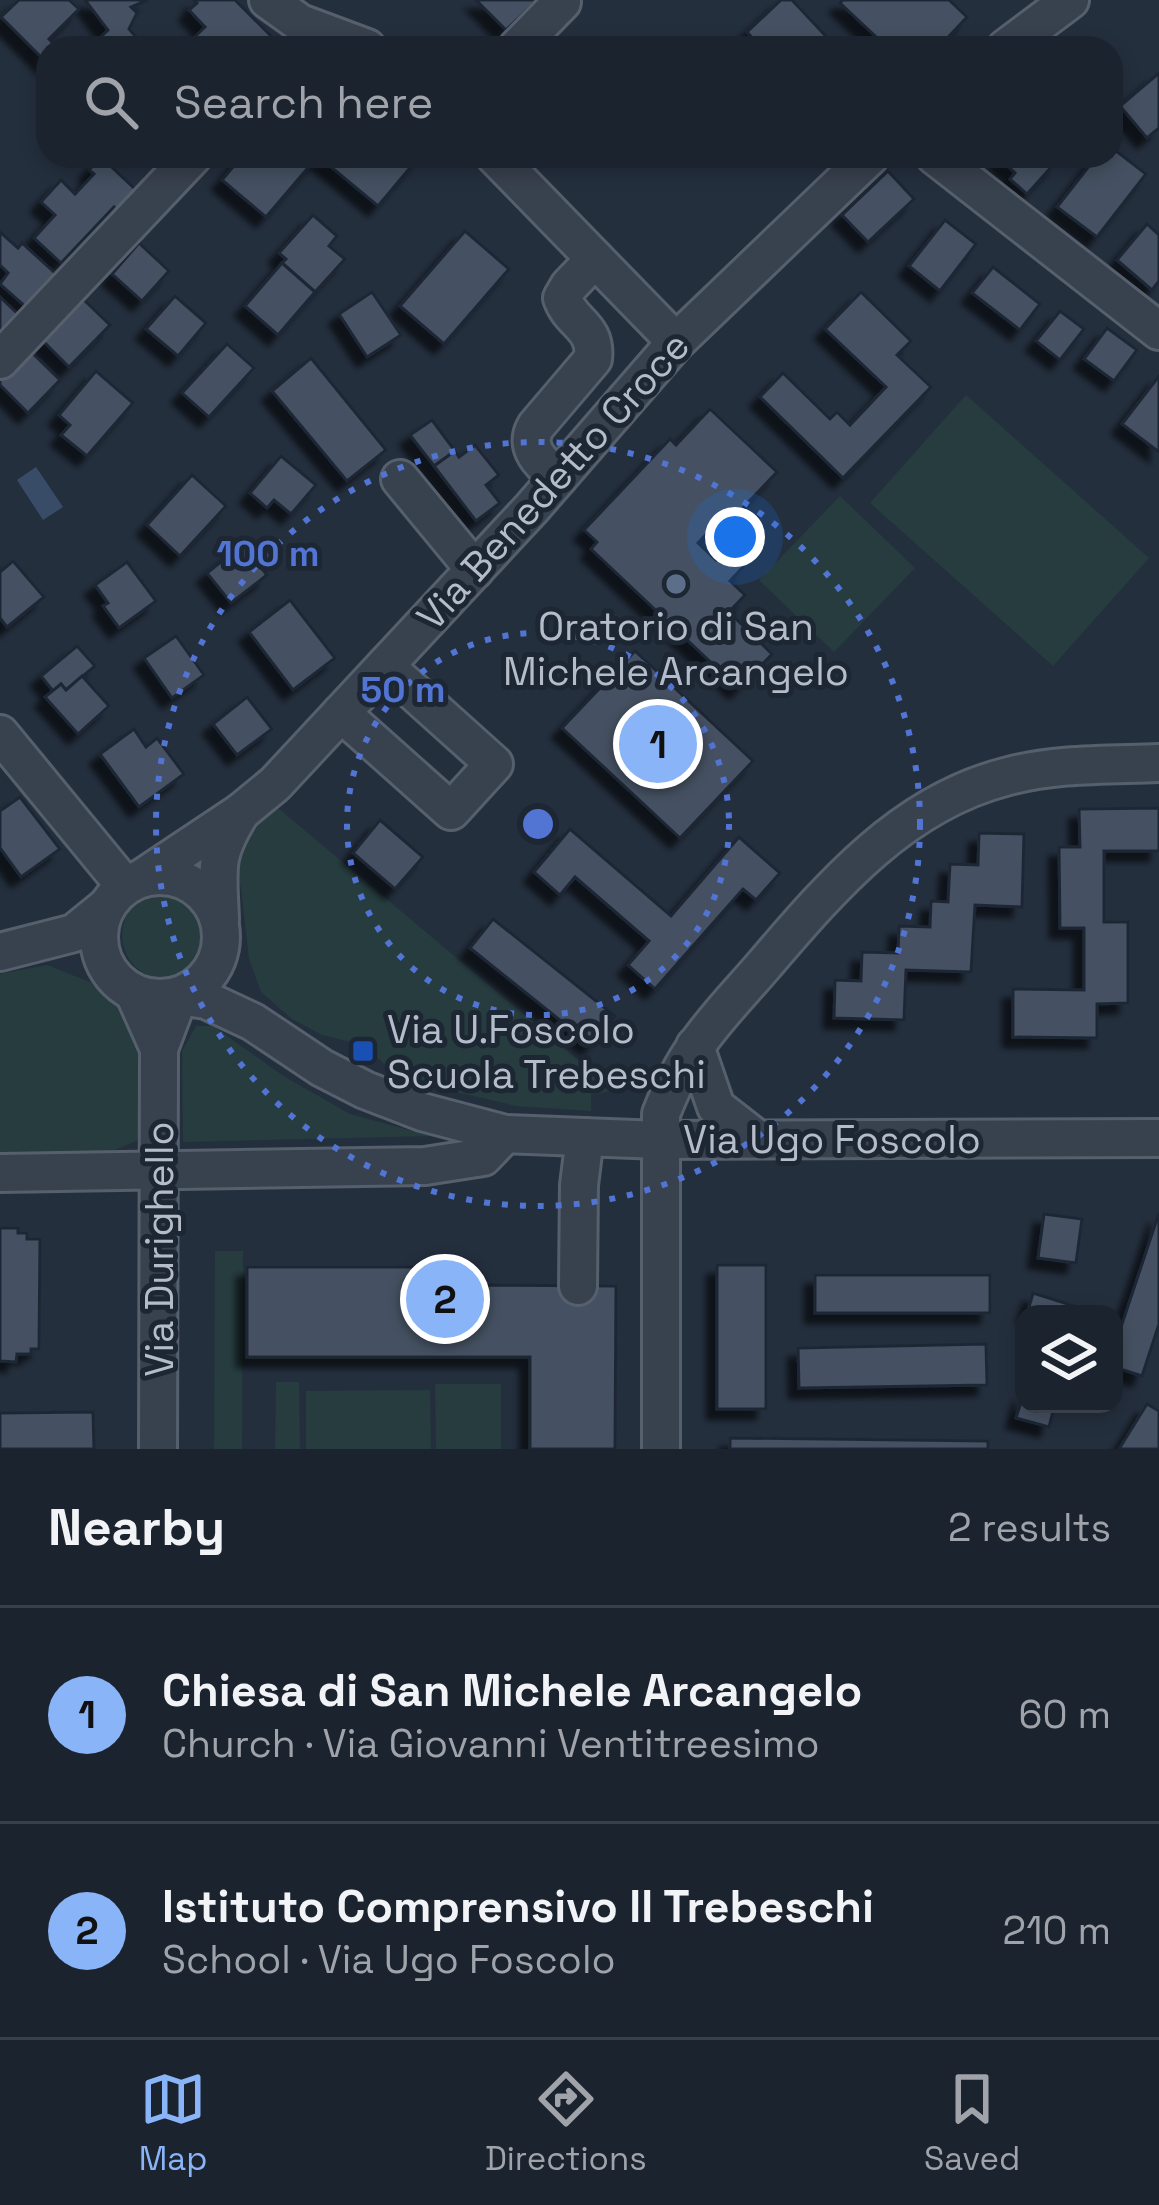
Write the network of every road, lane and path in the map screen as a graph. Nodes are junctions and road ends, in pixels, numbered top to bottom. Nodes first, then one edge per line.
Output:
1 (268, 0) edge
2 (560, 0) edge
3 (1070, 0) edge
4 (304, 36) edge
5 (529, 36) edge
6 (1022, 36) edge
7 (182, 168) edge
8 (506, 168) edge
9 (857, 168) edge
10 (950, 168) edge
11 (595, 259) junction
12 (1159, 331) edge
13 (676, 342) junction
14 (0, 360) edge
15 (558, 478) junction
16 (400, 479) dead end
17 (475, 570) junction
18 (385, 666) junction
19 (341, 713) junction
20 (0, 734) edge
21 (1159, 763) edge
22 (241, 812) junction
23 (124, 890) junction
24 (220, 934) junction
25 (14, 949) edge
26 (122, 983) junction
27 (179, 996) junction
28 (253, 1022) junction
29 (695, 1046) junction
30 (159, 1049) junction
31 (505, 1134) junction
32 (585, 1137) junction
33 (1159, 1138) edge
34 (757, 1139) junction
35 (660, 1140) junction
36 (160, 1172) junction
37 (0, 1173) edge
38 (578, 1286) dead end
39 (158, 1449) edge
40 (661, 1449) edge

1 - 4 street
2 - 5 street
3 - 6 street
7 - 14 street
8 - 11 street
9 - 13 street, Via Benedetto Croce
10 - 12 street
11 - 13 street
11 - 15 street
13 - 15 street, Via Benedetto Croce
15 - 17 street, Via Benedetto Croce
16 - 17 street
17 - 18 street, Via Benedetto Croce
18 - 19 street, Via Benedetto Croce
18 - 19 street
19 - 22 street, Via Benedetto Croce
20 - 23 street
21 - 29 street
22 - 23 street, Via Benedetto Croce
22 - 24 street, Via Benedetto Croce
23 - 24 street
23 - 25 street, Via Benedetto Croce
23 - 26 street
24 - 27 street
24 - 28 street, Via Ugo Foscolo
25 - 26 street, Via Benedetto Croce
26 - 27 street
26 - 30 street, Via Durighello
27 - 28 street, Via Ugo Foscolo
27 - 30 street, Via Durighello
28 - 31 street, Via Ugo Foscolo
29 - 34 street
29 - 35 street
30 - 36 street, Via Durighello
31 - 32 street, Via Ugo Foscolo
31 - 36 street
32 - 35 street, Via Ugo Foscolo
32 - 38 street
33 - 34 street, Via Ugo Foscolo
34 - 35 street, Via Ugo Foscolo
35 - 40 street
36 - 37 street
36 - 39 street, Via Durighello

